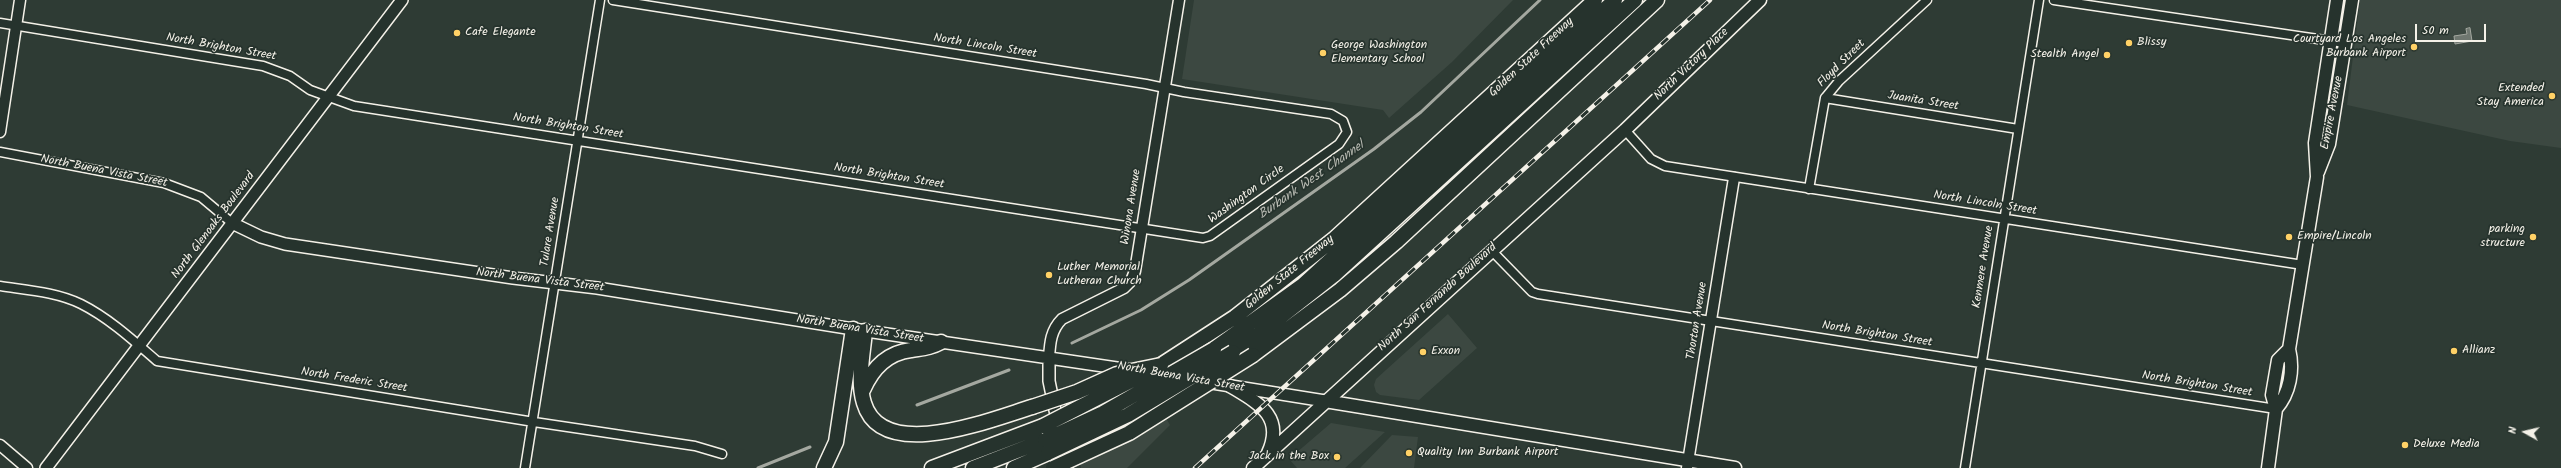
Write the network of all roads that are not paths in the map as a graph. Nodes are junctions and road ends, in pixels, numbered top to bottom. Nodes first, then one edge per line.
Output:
1 (20, 0) edge
2 (402, 0) edge
3 (600, 0) edge
4 (613, 0) edge
5 (1179, 0) edge
6 (1595, 0) edge
7 (1614, 0) edge
8 (1635, 0) edge
9 (1657, 0) edge
10 (1760, 0) edge
11 (1927, 0) edge
12 (2039, 0) edge
13 (2054, 0) edge
14 (2337, 0) edge
15 (2352, 0) edge
16 (0, 23) edge
17 (16, 26) junction
18 (2331, 41) junction
19 (2345, 43) junction
20 (1165, 88) junction
21 (328, 97) junction
22 (1825, 98) junction
23 (1347, 128) joint
24 (2018, 129) junction
25 (1625, 130) junction
26 (0, 132) edge
27 (577, 141) junction
28 (0, 152) edge
29 (2316, 176) junction
30 (1734, 178) junction
31 (1809, 189) junction
32 (2004, 220) junction
33 (232, 223) junction
34 (1142, 228) junction
35 (1491, 250) junction
36 (2303, 265) junction
37 (555, 282) junction
38 (0, 286) edge
39 (1711, 320) junction
40 (859, 330) junction
41 (941, 342) junction
42 (139, 346) junction
43 (1049, 358) junction
44 (1980, 364) junction
45 (1161, 365) junction
46 (1230, 386) junction
47 (862, 392) junction
48 (1325, 401) junction
49 (2276, 409) junction
50 (534, 422) junction
51 (1045, 440) junction
52 (0, 445) edge
53 (722, 454) dead end
54 (1266, 457) junction
55 (1687, 464) edge
56 (27, 468) edge
57 (46, 468) edge
58 (526, 468) edge
59 (824, 468) edge
60 (932, 468) edge
61 (973, 468) edge
62 (1014, 468) edge
63 (1053, 468) edge
64 (1067, 468) edge
65 (1253, 468) edge
66 (1735, 468) edge
67 (1965, 468) edge
68 (2268, 468) edge

1 - 17 street
2 - 21 main road, North Glenoaks Boulevard
3 - 27 street, Tulare Avenue
4 - 20 street, North Lincoln Street
5 - 20 street, Winona Avenue
6 - 45 highway, Golden State Freeway
7 - 51 highway, bridge
8 - 51 highway, bridge
9 - 63 highway, bridge
10 - 25 main road, North Victory Place
11 - 22 street, Floyd Street
12 - 24 street, Kenmere Avenue
13 - 18 street
14 - 18 main road, Empire Avenue
15 - 19 main road, Empire Avenue
16 - 17 street, North Brighton Street
17 - 21 street, North Brighton Street
17 - 26 street
18 - 19 street
18 - 29 main road, Empire Avenue
19 - 29 main road, Empire Avenue
20 - 23 street, North Lincoln Street
20 - 34 street, Winona Avenue
21 - 27 street, North Brighton Street
21 - 33 main road, North Glenoaks Boulevard
22 - 24 street, Juanita Street
22 - 31 street, Floyd Street
23 - 34 street, Washington Circle
24 - 32 street, Kenmere Avenue
25 - 30 street, North Lincoln Street
25 - 35 main road, North San Fernando Boulevard
27 - 34 street, North Brighton Street
27 - 37 street, Tulare Avenue
28 - 33 street, North Buena Vista Street
29 - 36 main road, Empire Avenue
30 - 31 street, North Lincoln Street
30 - 39 street, Thorton Avenue
31 - 32 street, North Lincoln Street
32 - 36 street, North Lincoln Street
32 - 44 street, Kenmere Avenue
33 - 37 main road, North Buena Vista Street
33 - 42 main road, North Glenoaks Boulevard
34 - 43 street, Winona Avenue
35 - 39 street, North Brighton Street
35 - 48 main road, North San Fernando Boulevard
36 - 49 main road, Empire Avenue
37 - 40 main road, North Buena Vista Street
37 - 50 street, Tulare Avenue
38 - 42 street, North Frederic Street
39 - 44 street, North Brighton Street
39 - 55 street, Thorton Avenue
40 - 41 main road, North Buena Vista Street
40 - 47 highway
40 - 59 highway
41 - 43 main road, North Buena Vista Street
41 - 47 highway
42 - 50 street, North Frederic Street
42 - 57 main road, North Glenoaks Boulevard
43 - 46 main road, North Buena Vista Street
43 - 64 main road, Winona Avenue
44 - 49 street, North Brighton Street
44 - 67 street, Kenmere Avenue
45 - 47 highway, bridge
45 - 51 highway, Golden State Freeway, bridge
46 - 48 main road, North Buena Vista Street
46 - 54 main road
48 - 54 main road, North San Fernando Boulevard
48 - 55 main road, North Buena Vista Street
49 - 68 main road, Empire Avenue
50 - 53 street, North Frederic Street
50 - 58 street, Tulare Avenue
51 - 60 highway, Golden State Freeway
51 - 61 highway
51 - 62 highway
52 - 56 street
54 - 65 main road, North San Fernando Boulevard
55 - 66 main road, North Buena Vista Street

